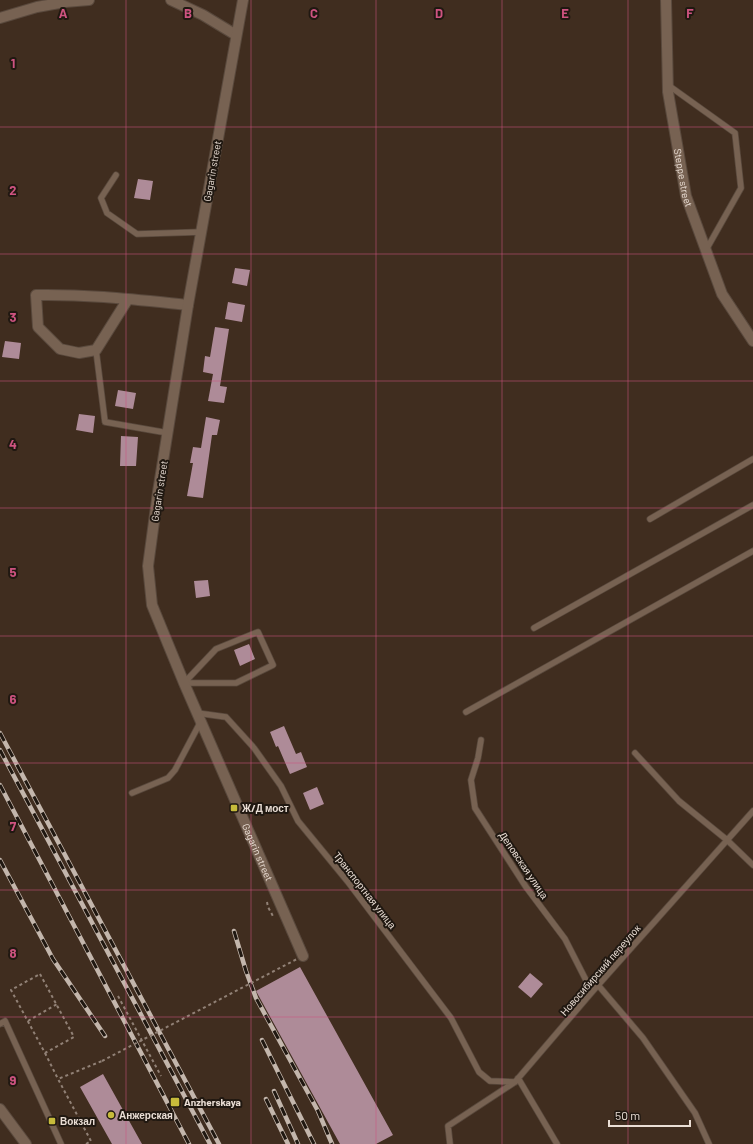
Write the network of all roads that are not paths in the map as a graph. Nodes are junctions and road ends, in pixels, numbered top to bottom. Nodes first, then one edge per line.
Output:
1 (89, 0) edge
2 (171, 0) edge
3 (243, 0) edge
4 (666, 0) edge
5 (0, 18) edge
6 (236, 35) junction
7 (668, 84) junction
8 (116, 175) dead end
9 (201, 232) junction
10 (706, 250) junction
11 (128, 299) junction
12 (188, 305) junction
13 (753, 341) edge
14 (96, 350) junction
15 (168, 432) junction
16 (753, 459) edge
17 (753, 504) edge
18 (650, 519) dead end
19 (753, 551) edge
20 (534, 628) dead end
21 (184, 683) junction
22 (466, 712) dead end
23 (199, 717) junction
24 (481, 740) dead end
25 (635, 753) dead end
26 (132, 793) dead end
27 (753, 811) edge
28 (727, 840) junction
29 (753, 865) edge
30 (300, 958) road end
31 (598, 985) junction
32 (592, 992) junction
33 (0, 1024) edge
34 (516, 1080) junction
35 (0, 1109) edge
36 (26, 1144) edge
37 (61, 1144) edge
38 (450, 1144) edge
39 (557, 1144) edge
40 (709, 1144) edge

1 - 5 street
2 - 6 street
3 - 6 street, Gagarin street
4 - 7 street, Steppe street
6 - 9 street, Gagarin street
7 - 10 street, Steppe street
7 - 10 lane
8 - 9 lane
9 - 12 street, Gagarin street
10 - 13 street, Steppe street
11 - 12 street
11 - 14 street
11 - 14 street
12 - 15 street, Gagarin street
14 - 15 lane
15 - 21 street, Gagarin street
16 - 18 lane
17 - 20 lane
19 - 22 lane
21 - 21 lane
21 - 23 street, Gagarin street
23 - 26 lane
23 - 30 street, Gagarin street
23 - 34 lane, Транспортная улица
24 - 32 lane, Деповская улица
25 - 28 lane
27 - 28 lane, Новосибирский переулок
28 - 29 lane
28 - 31 lane, Новосибирский переулок
31 - 32 lane, Новосибирский переулок
31 - 40 lane
32 - 34 lane, Новосибирский переулок
33 - 37 lane
34 - 38 lane, Новосибирский переулок
34 - 39 lane
35 - 36 street

